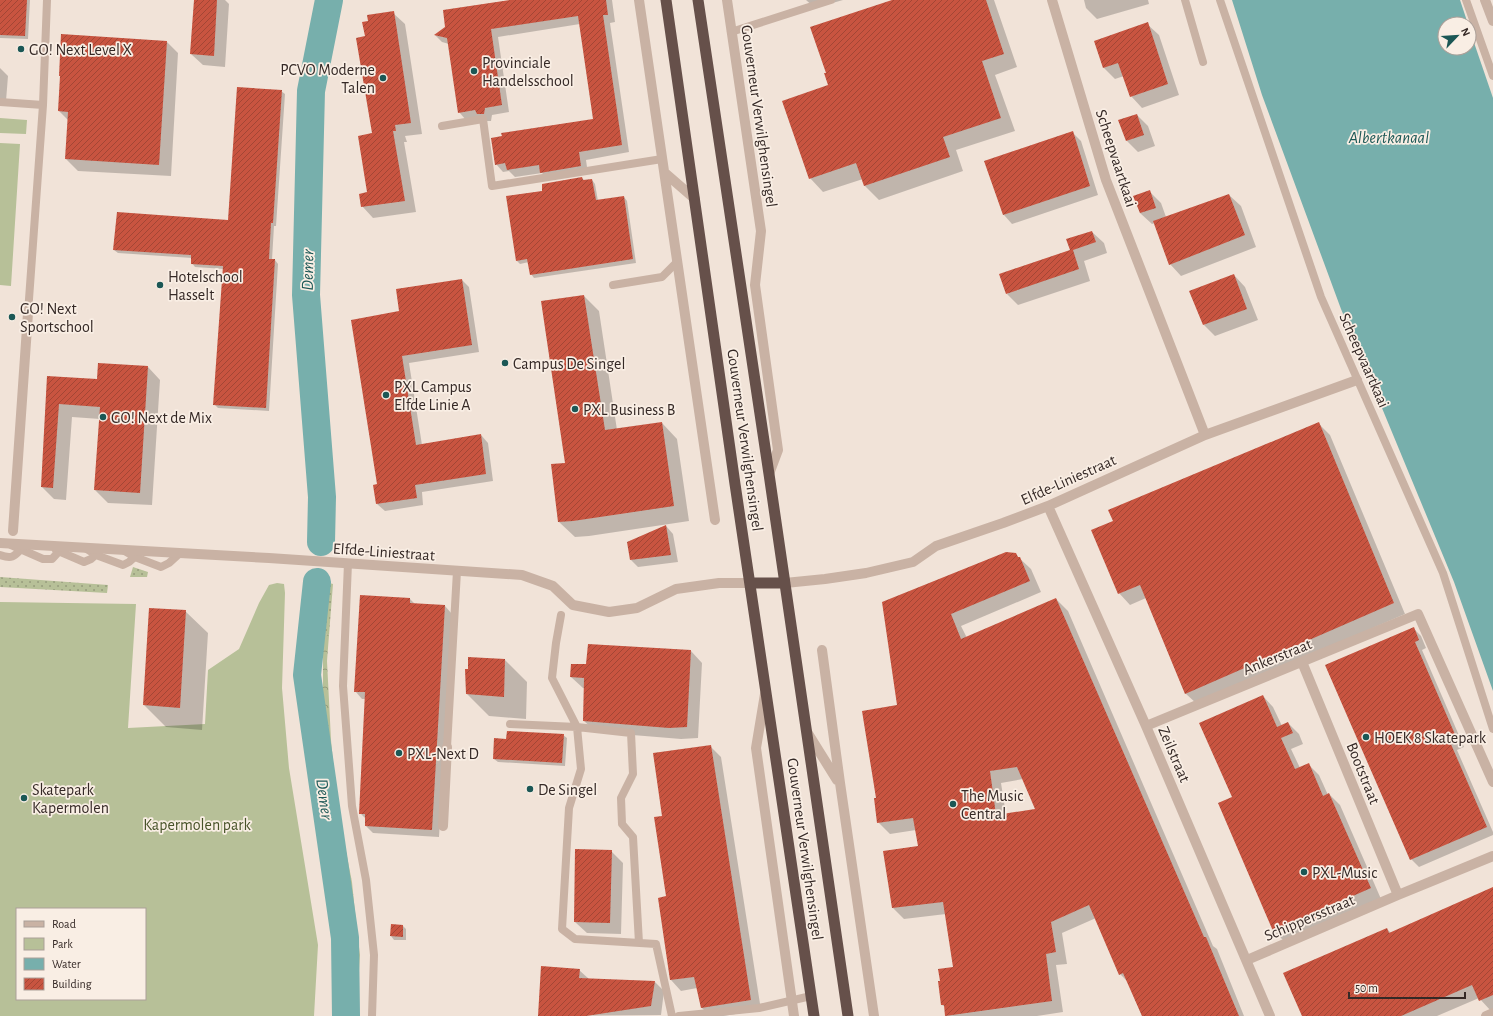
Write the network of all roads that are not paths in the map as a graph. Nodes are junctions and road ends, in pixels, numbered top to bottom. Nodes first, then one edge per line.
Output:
1 (47, 0) edge
2 (639, 0) edge
3 (666, 0) edge
4 (698, 0) edge
5 (727, 0) edge
6 (831, 0) edge
7 (1052, 0) edge
8 (1185, 0) edge
9 (1220, 0) edge
10 (1466, 0) edge
11 (1486, 0) edge
12 (1493, 21) edge
13 (731, 32) junction
14 (1203, 62) dead end
15 (1493, 76) edge
16 (0, 102) edge
17 (43, 105) junction
18 (442, 126) dead end
19 (662, 159) junction
20 (665, 173) junction
21 (695, 199) junction
22 (677, 262) junction
23 (613, 285) dead end
24 (28, 313) joint
25 (1357, 380) junction
26 (1205, 435) junction
27 (769, 474) junction
28 (1048, 506) junction
29 (715, 520) dead end
30 (12, 531) dead end
31 (4, 543) edge
32 (23, 547) junction
33 (61, 549) junction
34 (99, 552) junction
35 (180, 553) junction
36 (138, 554) junction
37 (0, 555) edge
38 (348, 563) junction
39 (457, 570) junction
40 (750, 583) junction
41 (785, 583) junction
42 (561, 615) dead end
43 (822, 650) dead end
44 (1302, 662) junction
45 (766, 686) junction
46 (510, 724) dead end
47 (1146, 726) junction
48 (577, 728) junction
49 (805, 729) junction
50 (1493, 729) edge
51 (447, 747) joint
52 (1493, 782) edge
53 (840, 783) junction
54 (443, 826) dead end
55 (1493, 856) edge
56 (1398, 895) junction
57 (639, 943) junction
58 (1248, 960) junction
59 (811, 996) junction
60 (792, 1001) junction
61 (1493, 1013) edge
62 (372, 1016) edge
63 (672, 1016) edge
64 (679, 1016) edge
65 (794, 1016) edge
66 (814, 1016) edge
67 (848, 1016) edge
68 (874, 1016) edge
69 (1270, 1016) edge
70 (1486, 1016) edge

1 - 17 lane
2 - 19 street
3 - 21 highway, Gouverneur Verwilghensingel
4 - 27 highway, Gouverneur Verwilghensingel
5 - 13 street, Gouverneur Verwilghensingel
6 - 13 lane
7 - 26 street, Scheepvaartkaai
8 - 14 lane
9 - 25 lane, Scheepvaartkaai
10 - 15 lane
11 - 12 street
13 - 27 street, Gouverneur Verwilghensingel
16 - 17 lane
17 - 24 lane
18 - 19 lane
19 - 20 street
20 - 21 street
20 - 22 street
21 - 40 highway, Gouverneur Verwilghensingel
22 - 23 lane
22 - 29 street
24 - 30 street
25 - 26 street, Elfde-Liniestraat
25 - 50 lane, Scheepvaartkaai
26 - 28 street, Elfde-Liniestraat
27 - 41 highway, Gouverneur Verwilghensingel
28 - 41 street, Elfde-Liniestraat
28 - 47 street, Zeilstraat
31 - 32 street, Elfde-Liniestraat
32 - 33 street, Elfde-Liniestraat
32 - 33 lane
32 - 37 lane
33 - 34 street, Elfde-Liniestraat
33 - 34 lane
34 - 36 street, Elfde-Liniestraat
34 - 36 lane
35 - 36 street, Elfde-Liniestraat
35 - 36 lane
35 - 38 street, Elfde-Liniestraat
38 - 39 street, Elfde-Liniestraat
38 - 62 lane
39 - 40 street, Elfde-Liniestraat
39 - 51 lane
40 - 41 highway
40 - 45 highway, Gouverneur Verwilghensingel
41 - 49 highway, Gouverneur Verwilghensingel
42 - 48 lane
43 - 53 street, Gouverneur Verwilghensingel
44 - 47 street, Ankerstraat
44 - 52 street, Ankerstraat
44 - 56 street, Bootstraat
45 - 59 highway, Gouverneur Verwilghensingel
45 - 60 street, Gouverneur Verwilghensingel
46 - 48 lane
47 - 58 street, Zeilstraat
48 - 57 lane
48 - 57 lane
49 - 53 street, Gouverneur Verwilghensingel
49 - 67 highway, Gouverneur Verwilghensingel
51 - 54 street
53 - 68 street, Gouverneur Verwilghensingel
55 - 56 street, Schippersstraat
56 - 58 street, Schippersstraat
57 - 63 lane
58 - 69 street, Zeilstraat
59 - 60 lane
59 - 66 highway, Gouverneur Verwilghensingel
60 - 64 lane
60 - 65 street, Gouverneur Verwilghensingel
61 - 70 street

